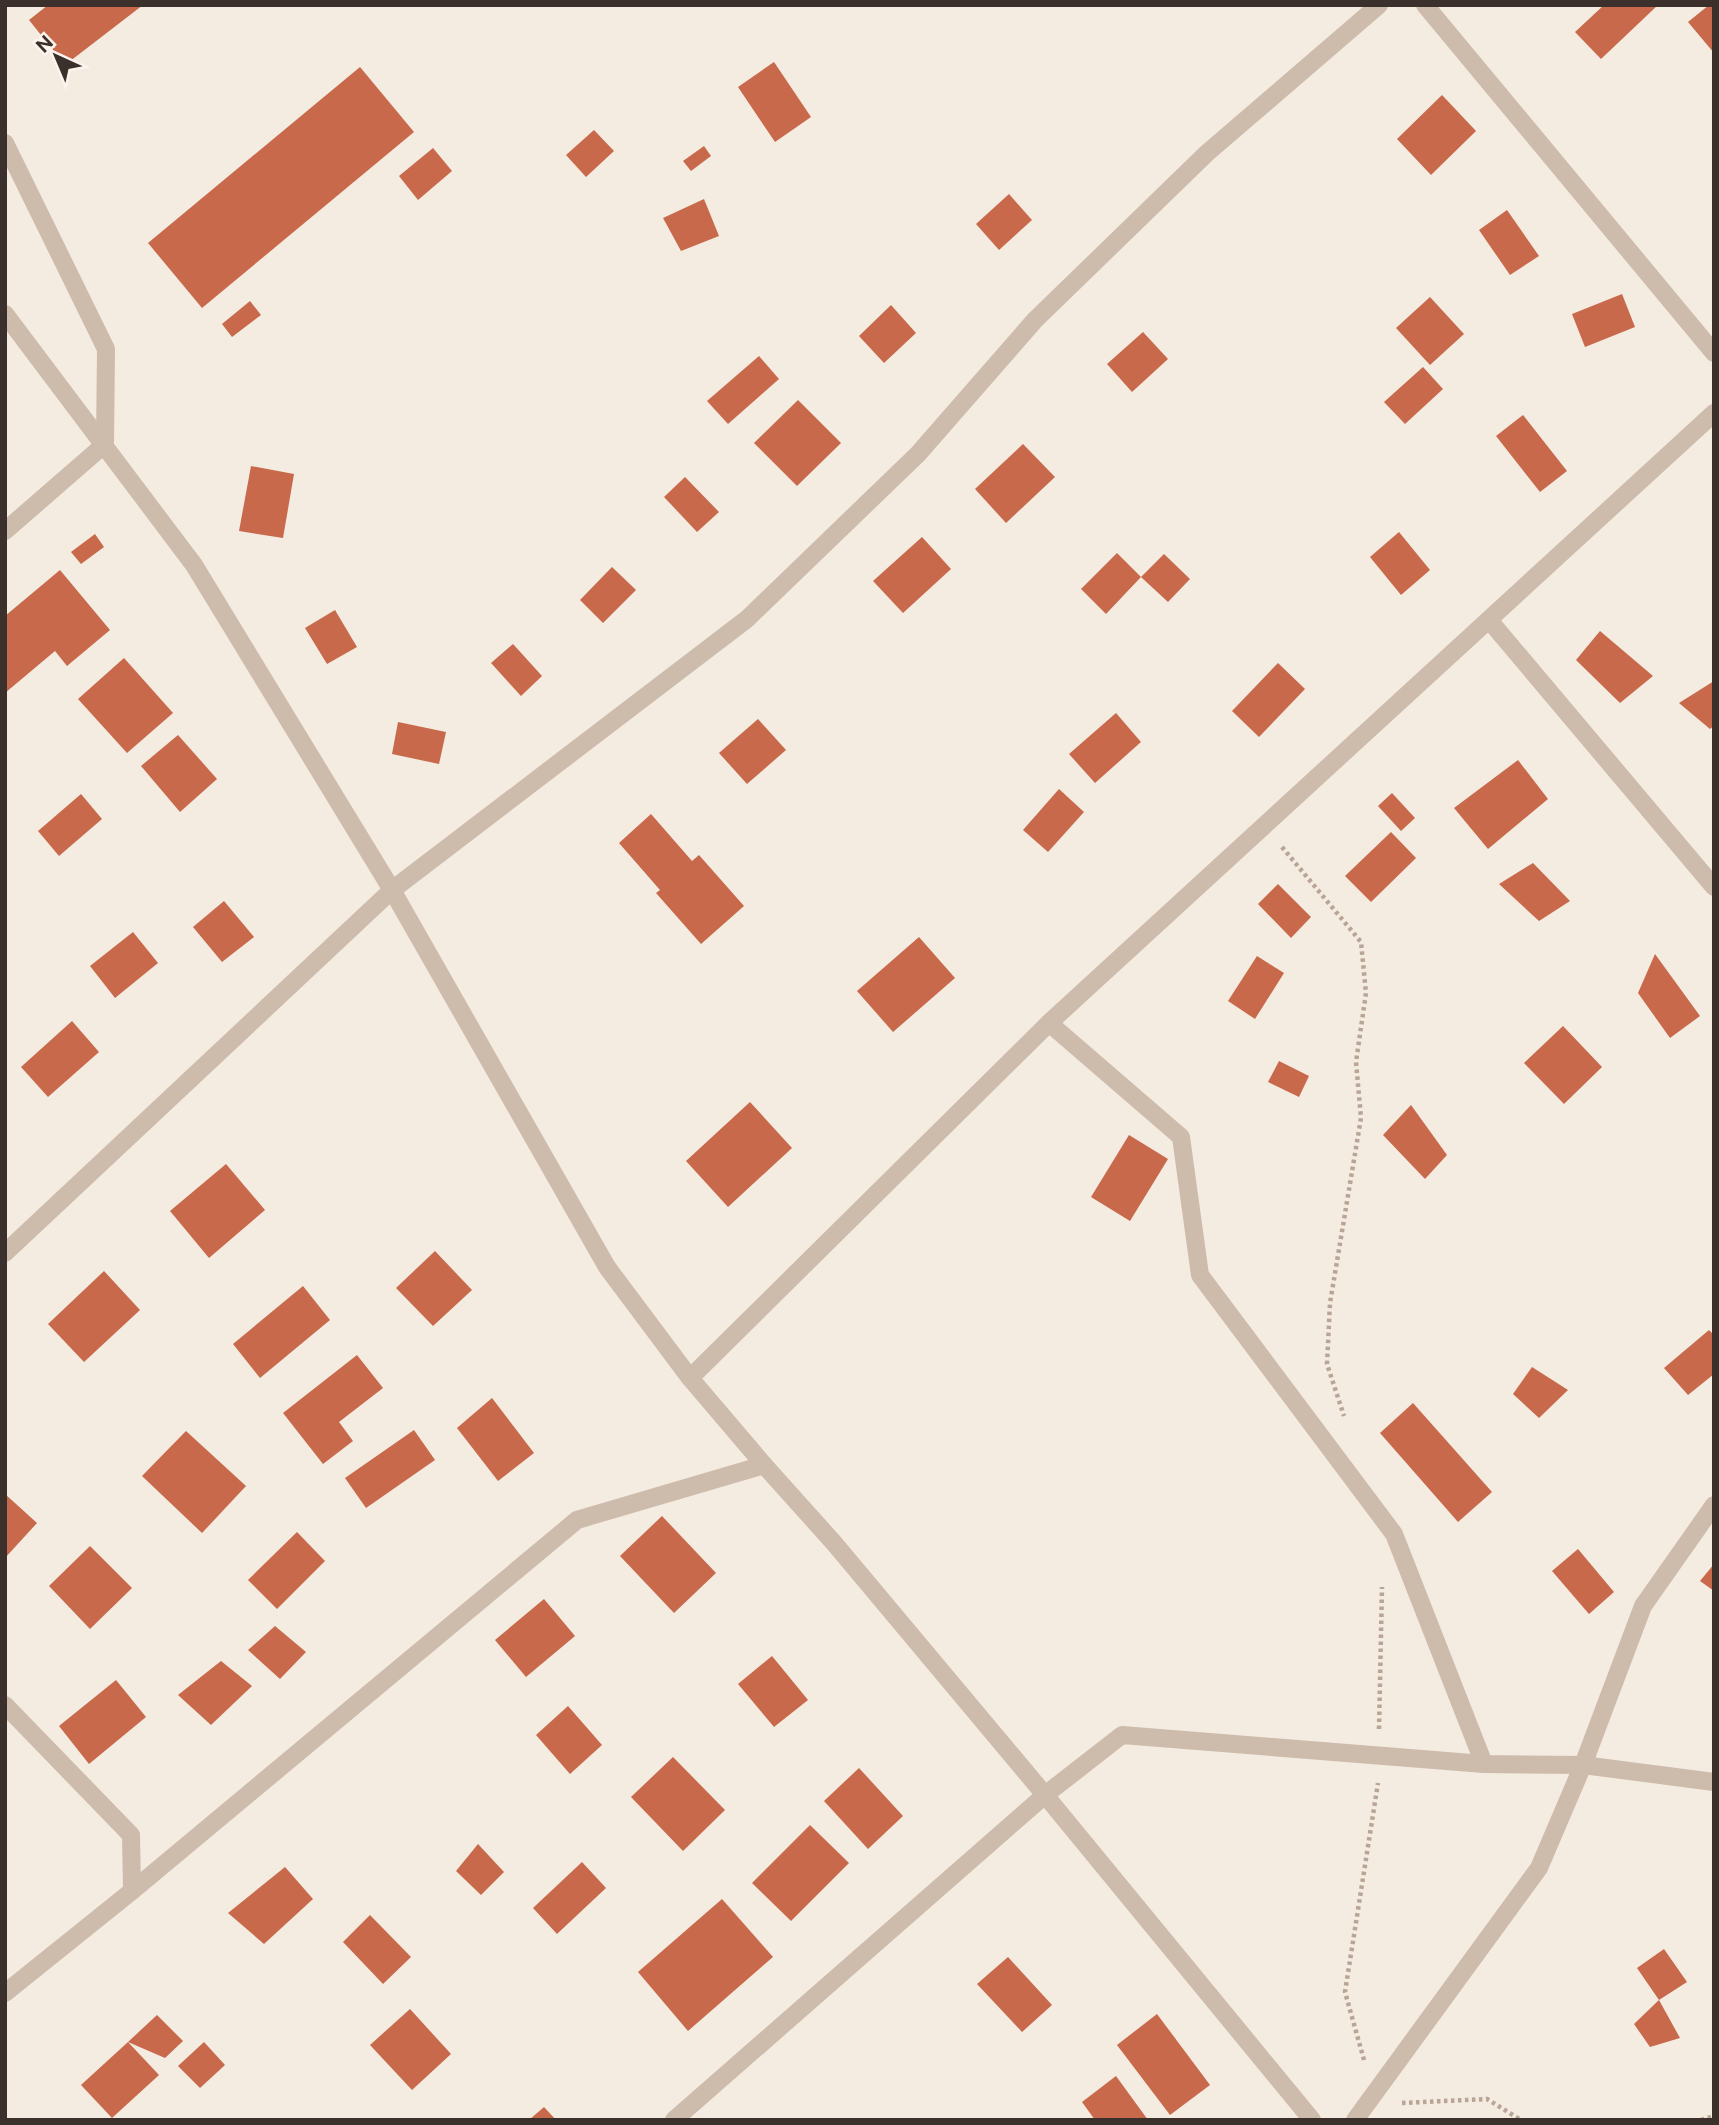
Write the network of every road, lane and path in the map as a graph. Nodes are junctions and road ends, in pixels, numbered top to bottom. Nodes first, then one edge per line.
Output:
1 (1379, 5) edge
2 (1426, 5) edge
3 (5, 143) edge
4 (5, 314) edge
5 (1714, 353) edge
6 (1714, 413) edge
7 (105, 444) junction
8 (5, 531) edge
9 (1489, 620) junction
10 (1264, 826) junction
11 (1714, 887) edge
12 (392, 890) junction
13 (1049, 1023) junction
14 (5, 1253) edge
15 (690, 1378) junction
16 (1344, 1416) dead end
17 (764, 1465) junction
18 (1714, 1505) edge
19 (1382, 1579) dead end
20 (5, 1705) edge
21 (1378, 1755) junction
22 (1484, 1764) junction
23 (1583, 1765) junction
24 (1714, 1782) edge
25 (1045, 1795) junction
26 (132, 1891) junction
27 (5, 1993) edge
28 (1360, 2112) edge
29 (1714, 2116) edge
30 (674, 2120) edge
31 (1312, 2120) edge
32 (1521, 2120) edge
33 (1701, 2120) edge

1 - 12 street
2 - 5 street
3 - 7 street
4 - 7 street
6 - 9 street
7 - 8 street
7 - 12 street
9 - 10 street
9 - 11 street
10 - 13 street
10 - 16 path
12 - 14 street
12 - 15 street
13 - 15 street
13 - 22 street
15 - 17 street
17 - 25 street
17 - 26 street
18 - 23 street
19 - 21 path
20 - 26 street
21 - 22 street
21 - 25 street
21 - 28 path
22 - 23 street
23 - 24 street
23 - 28 street
25 - 30 street
25 - 31 street
26 - 27 street
28 - 32 path
29 - 33 path

